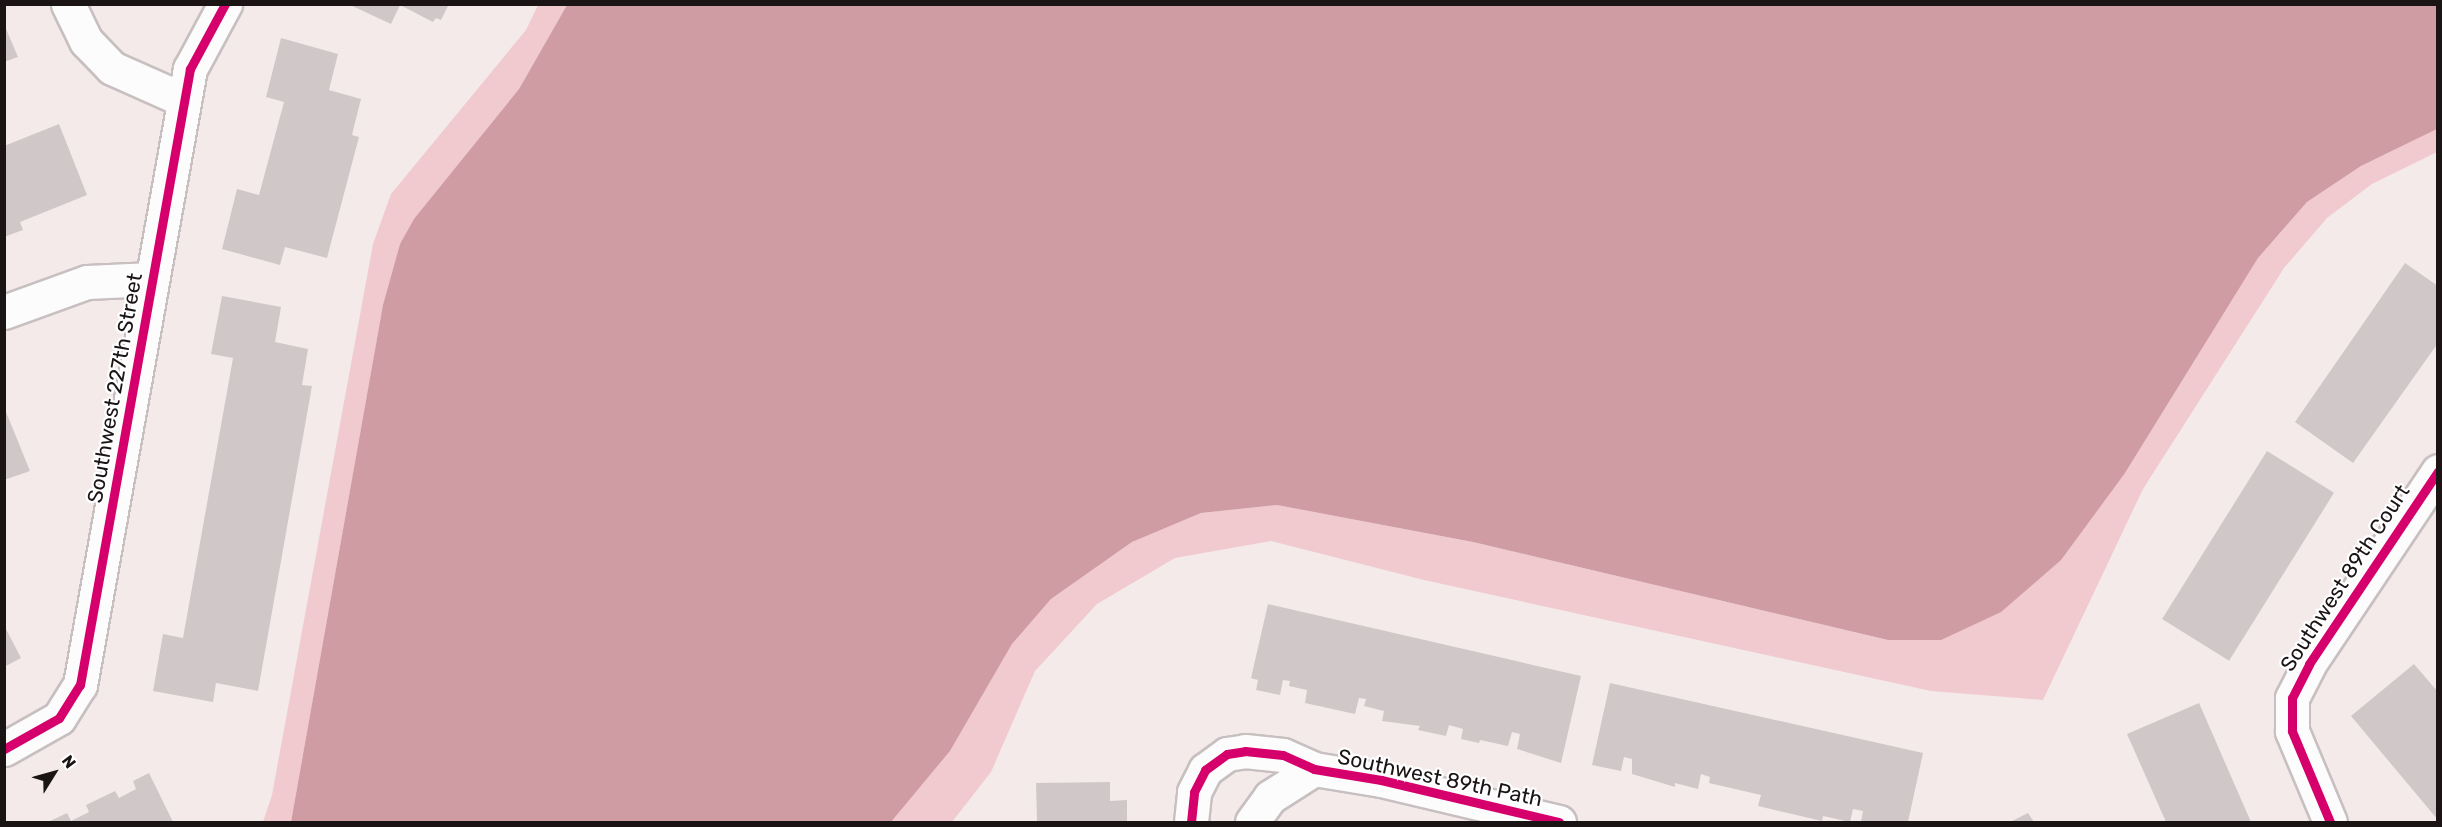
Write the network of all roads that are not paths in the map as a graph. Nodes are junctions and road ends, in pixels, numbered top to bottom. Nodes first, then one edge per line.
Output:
1 (68, 4) edge
2 (225, 4) edge
3 (184, 100) junction
4 (152, 279) junction
5 (4, 312) edge
6 (2438, 471) edge
7 (4, 749) edge
8 (1314, 769) junction
9 (1191, 822) edge
10 (1252, 822) edge
11 (1559, 822) edge
12 (2331, 822) edge

1 - 3 street
2 - 3 street, Southwest 227th Street
3 - 4 street, Southwest 227th Street
4 - 5 street, Southwest 227th Street
4 - 7 street, Southwest 227th Street
6 - 12 street, Southwest 89th Court
8 - 9 street, Southwest 89th Path
8 - 10 street
8 - 11 street, Southwest 89th Path

